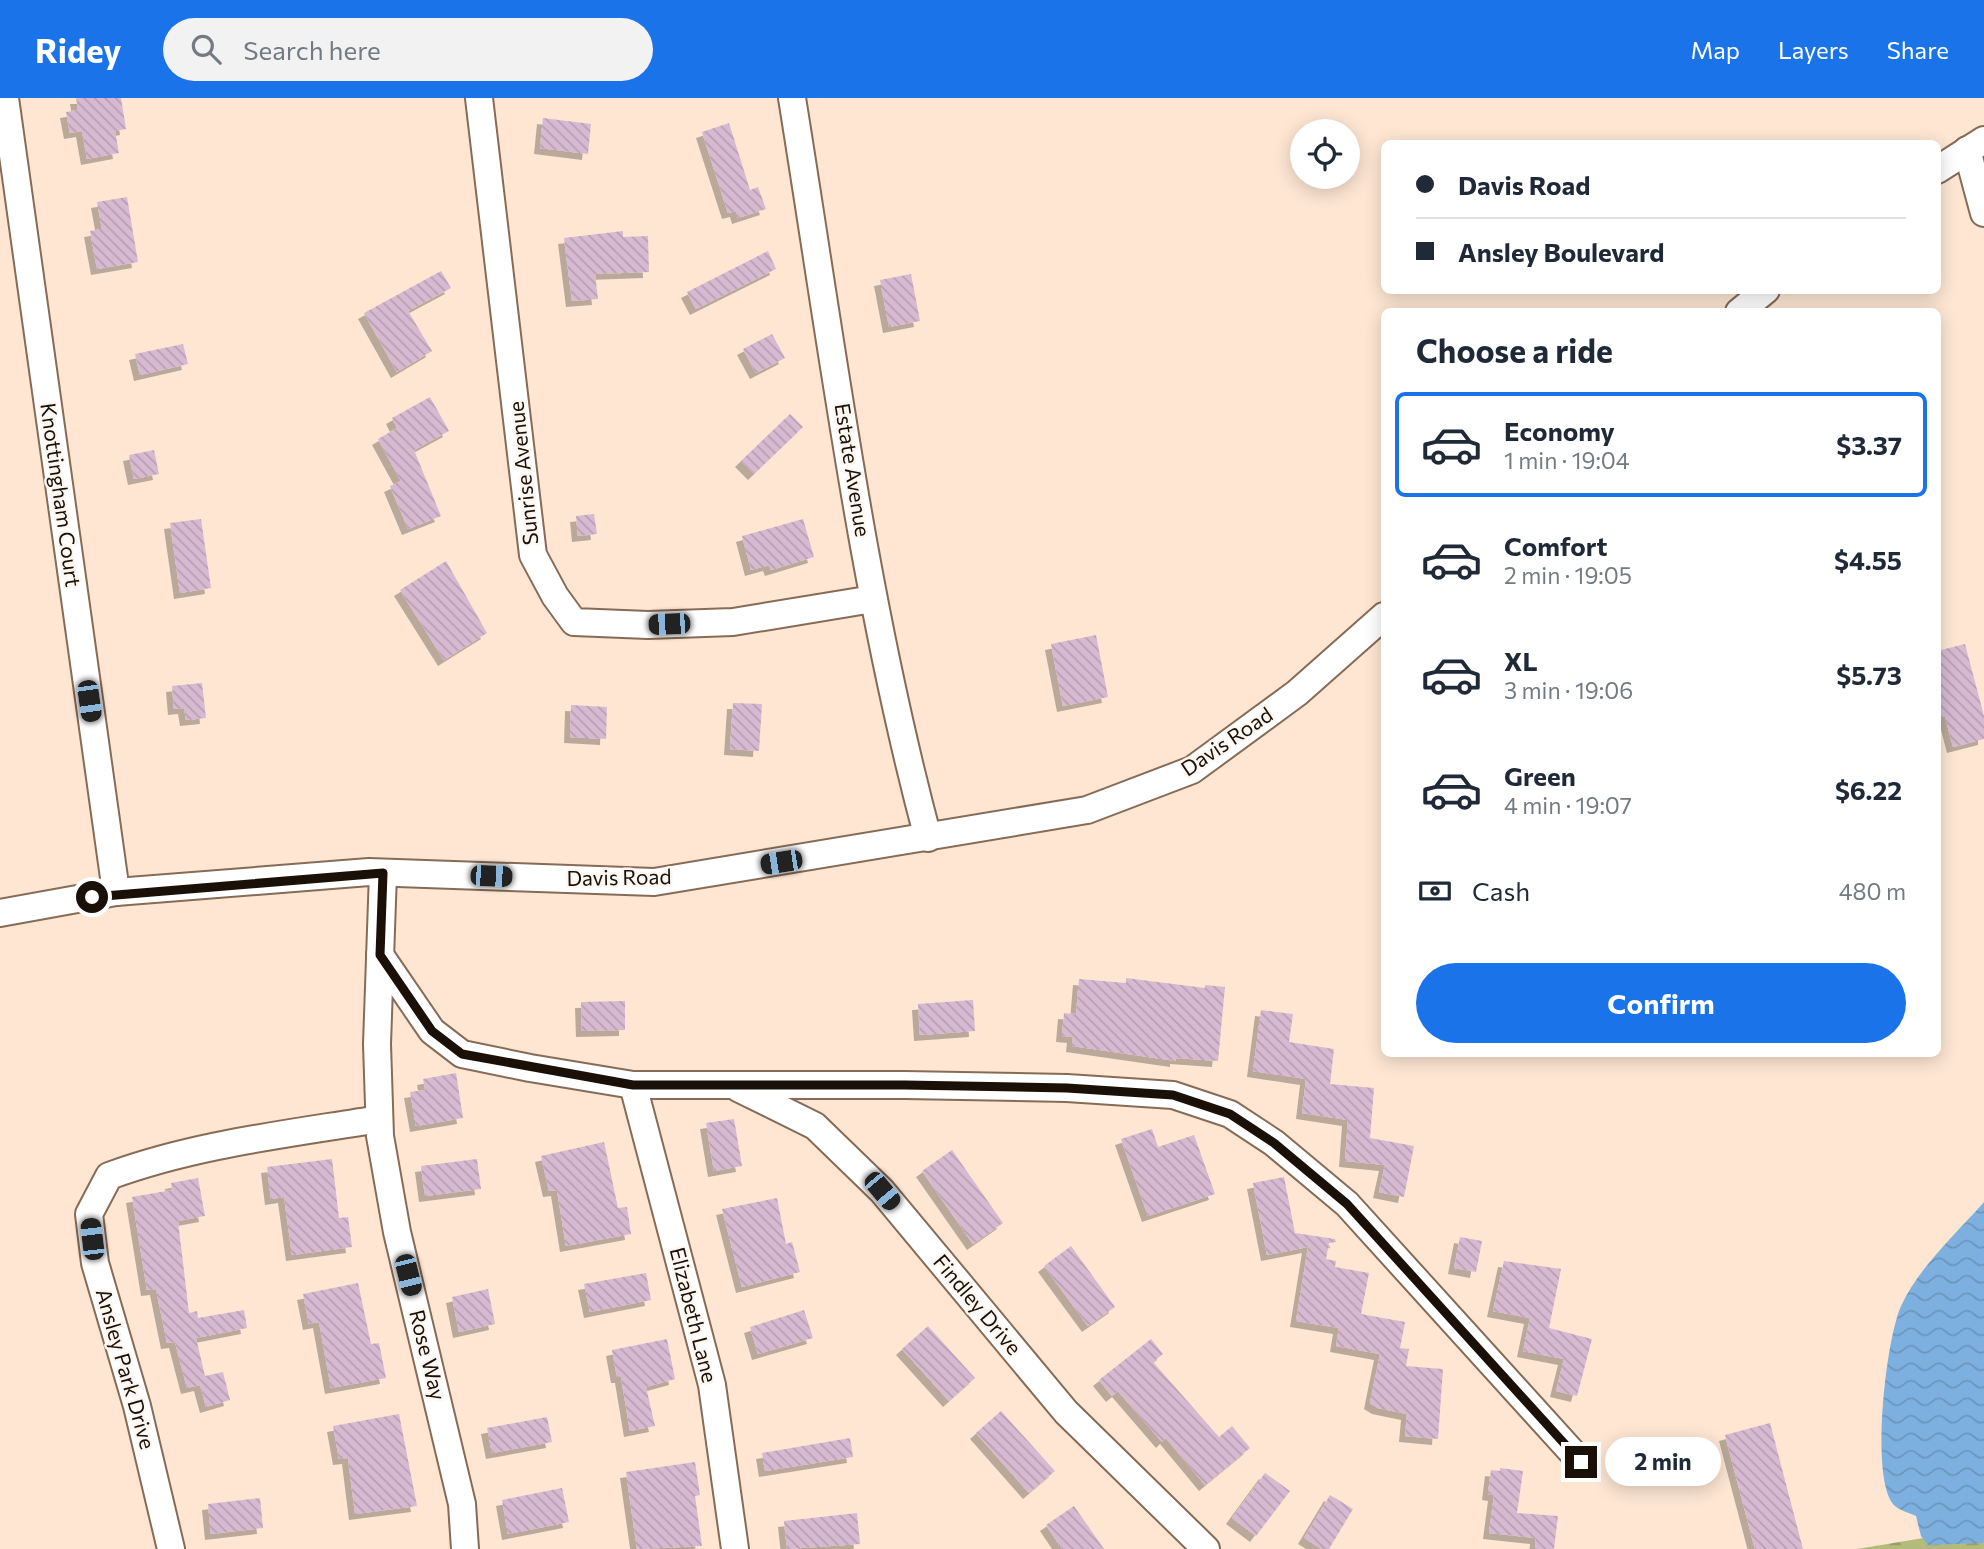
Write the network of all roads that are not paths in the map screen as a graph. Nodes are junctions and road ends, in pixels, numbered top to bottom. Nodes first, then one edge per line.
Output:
1 (5, 98) edge
2 (479, 98) edge
3 (792, 98) edge
4 (1976, 145) edge
5 (1941, 167) edge
6 (1984, 212) edge
7 (1761, 294) edge
8 (1744, 308) edge
9 (873, 599) junction
10 (1381, 619) edge
11 (928, 838) junction
12 (383, 873) junction
13 (116, 892) junction
14 (0, 913) edge
15 (380, 955) junction
16 (633, 1085) junction
17 (732, 1085) junction
18 (379, 1119) junction
19 (1581, 1462) dead end
20 (171, 1549) edge
21 (464, 1549) edge
22 (735, 1549) edge
23 (1206, 1549) edge

1 - 13 street, Knottingham Court
2 - 9 street, Sunrise Avenue
3 - 9 street, Estate Avenue
4 - 5 street
4 - 6 street
7 - 8 street
9 - 11 street, Estate Avenue
10 - 11 street, Davis Road
11 - 12 street, Davis Road
12 - 13 street, Davis Road
12 - 15 street, Rose Way
13 - 14 street, Davis Road
15 - 16 street
15 - 18 street, Rose Way
16 - 17 street
16 - 22 street, Elizabeth Lane
17 - 19 street
17 - 23 street, Findley Drive
18 - 20 street, Ansley Park Drive
18 - 21 street, Rose Way

